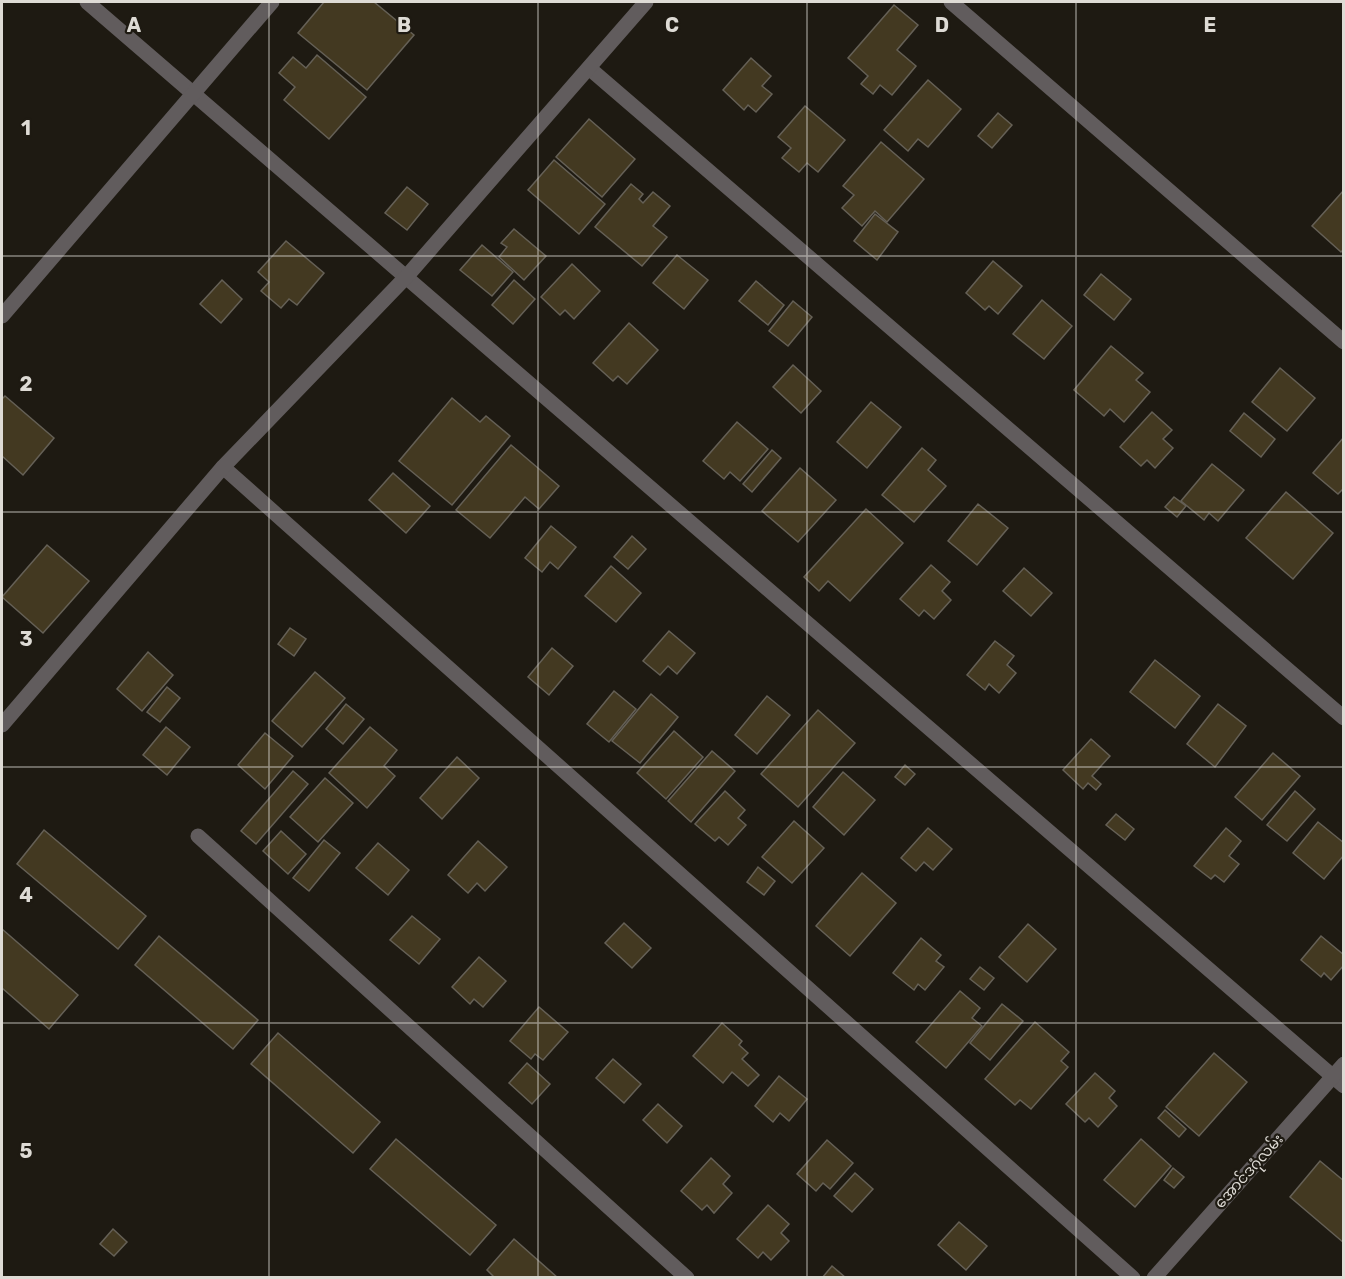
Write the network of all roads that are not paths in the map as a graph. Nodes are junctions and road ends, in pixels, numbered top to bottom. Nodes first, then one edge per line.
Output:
1 (87, 2) edge
2 (272, 2) edge
3 (646, 2) edge
4 (951, 2) edge
5 (589, 68) junction
6 (193, 94) junction
7 (407, 276) junction
8 (2, 316) edge
9 (1344, 342) edge
10 (223, 467) junction
11 (1344, 718) edge
12 (2, 725) edge
13 (198, 836) dead end
14 (1344, 1064) edge
15 (1338, 1081) edge
16 (687, 1278) edge
17 (1133, 1278) edge
18 (1154, 1278) edge

1 - 6 street
2 - 6 street
3 - 5 street
4 - 9 street
5 - 7 street
5 - 11 street
6 - 7 street
6 - 8 street
7 - 10 street
7 - 15 street
10 - 12 street
10 - 17 street
13 - 16 street
14 - 15 street, အောင်ဒဂုံလမ်း
15 - 18 street, အောင်ဒဂုံလမ်း

